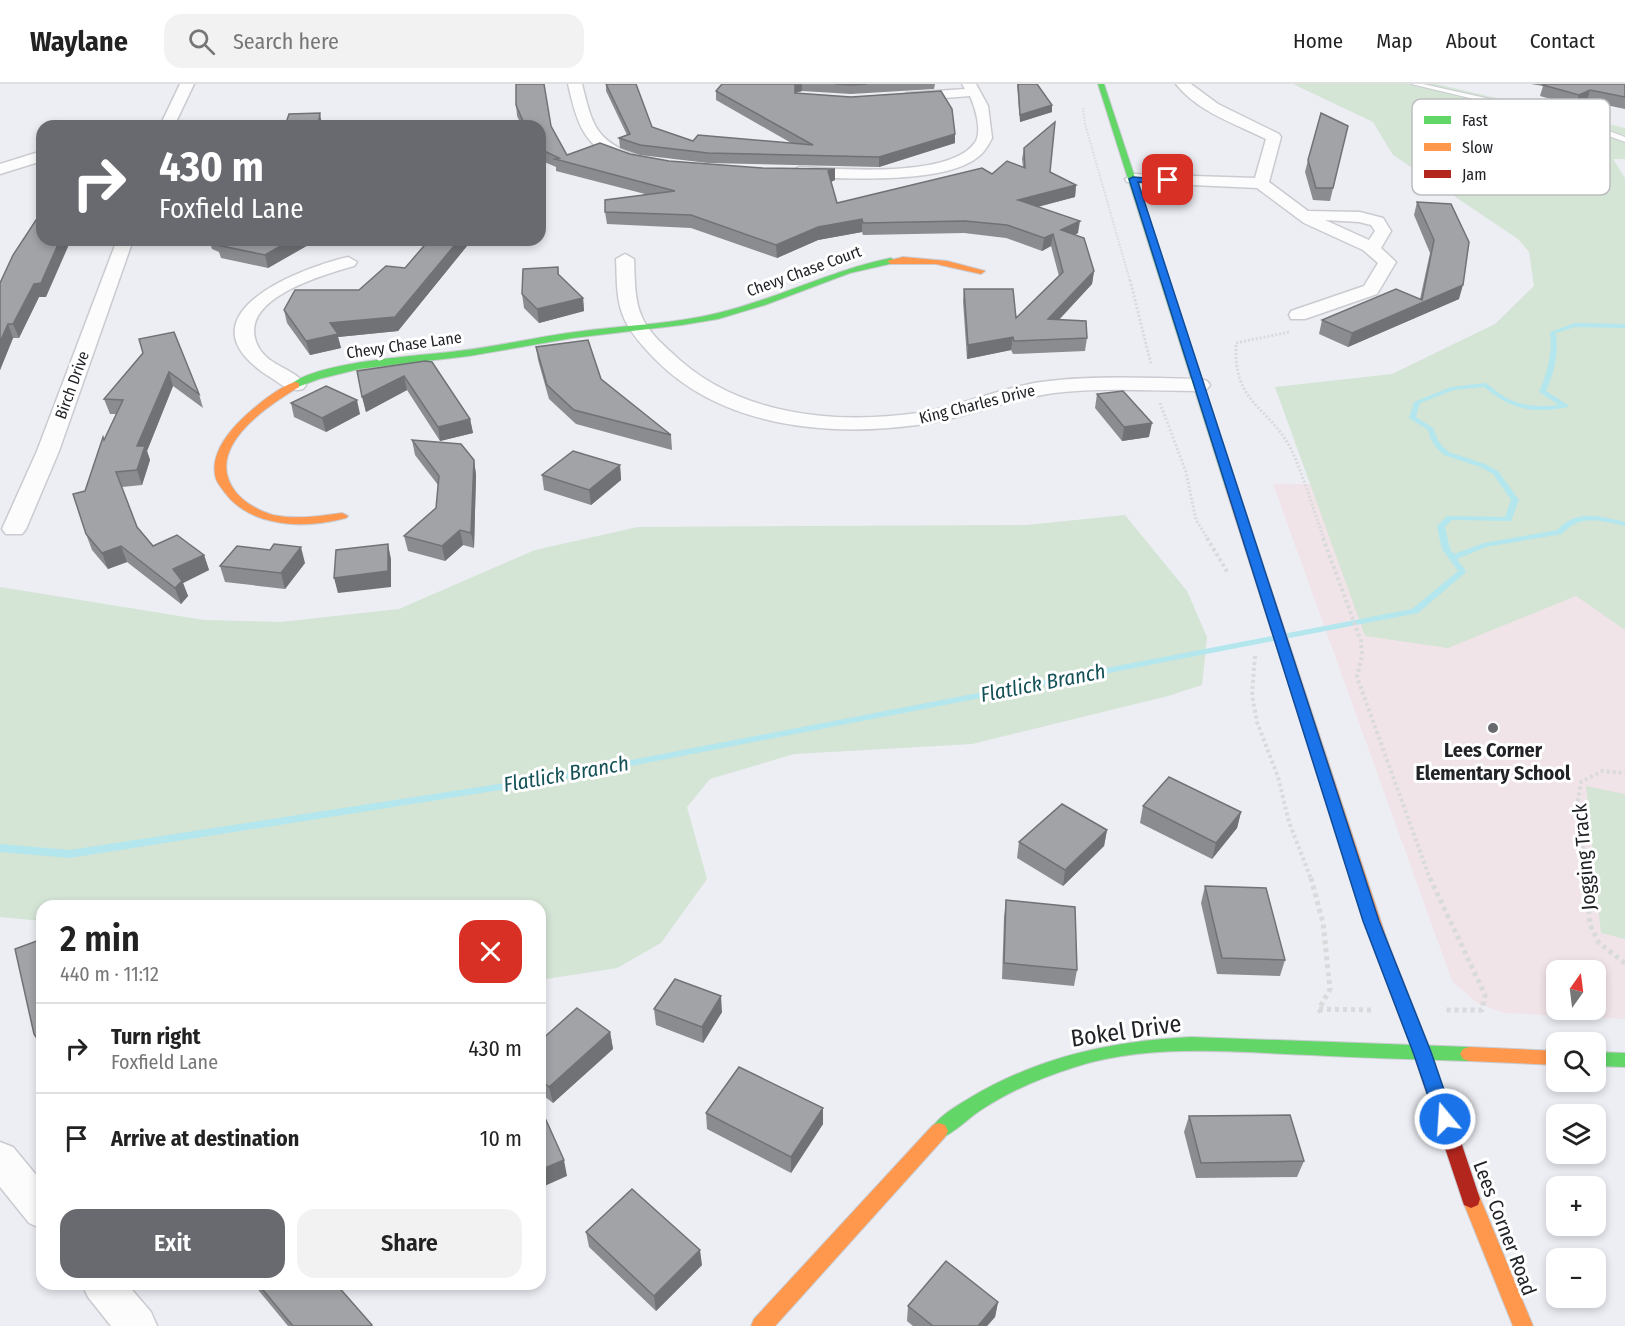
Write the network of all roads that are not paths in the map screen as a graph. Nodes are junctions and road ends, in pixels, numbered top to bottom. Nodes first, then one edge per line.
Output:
1 (187, 84) edge
2 (574, 84) edge
3 (1101, 84) edge
4 (1184, 84) edge
5 (1414, 84) edge
6 (972, 88) edge
7 (896, 97) edge
8 (1480, 99) edge
9 (170, 120) edge
10 (1610, 134) edge
11 (1625, 140) edge
12 (36, 158) edge
13 (649, 163) edge
14 (0, 169) edge
15 (778, 171) edge
16 (1133, 179) junction
17 (1261, 183) junction
18 (1304, 216) junction
19 (123, 246) edge
20 (1372, 249) junction
21 (625, 259) dead end
22 (348, 262) dead end
23 (981, 271) dead end
24 (1298, 315) road end
25 (639, 328) junction
26 (296, 385) junction
27 (1200, 385) junction
28 (342, 516) dead end
29 (14, 529) dead end
30 (1422, 1052) junction
31 (1546, 1058) edge
32 (1606, 1059) edge
33 (1625, 1060) edge
34 (0, 1159) edge
35 (36, 1204) edge
36 (107, 1290) edge
37 (137, 1326) edge
38 (760, 1326) edge
39 (1523, 1326) edge

1 - 9 street
2 - 13 street
3 - 16 street, Lees Corner Road
4 - 17 street
5 - 8 lane
6 - 7 street
6 - 15 street
10 - 11 lane
12 - 14 street
16 - 17 street
16 - 27 street, Lees Corner Road
17 - 18 street
18 - 20 street
18 - 20 street
19 - 29 street, Birch Drive
20 - 24 street
21 - 25 street, King Charles Drive
22 - 26 street
23 - 25 street, Chevy Chase Court
25 - 26 street, Chevy Chase Lane
25 - 27 street, King Charles Drive
26 - 28 street, Chevy Chase Lane
27 - 30 street, Lees Corner Road
30 - 31 street, Bokel Drive
30 - 38 street, Bokel Drive
30 - 39 street, Lees Corner Road
32 - 33 street
34 - 35 street
36 - 37 street

